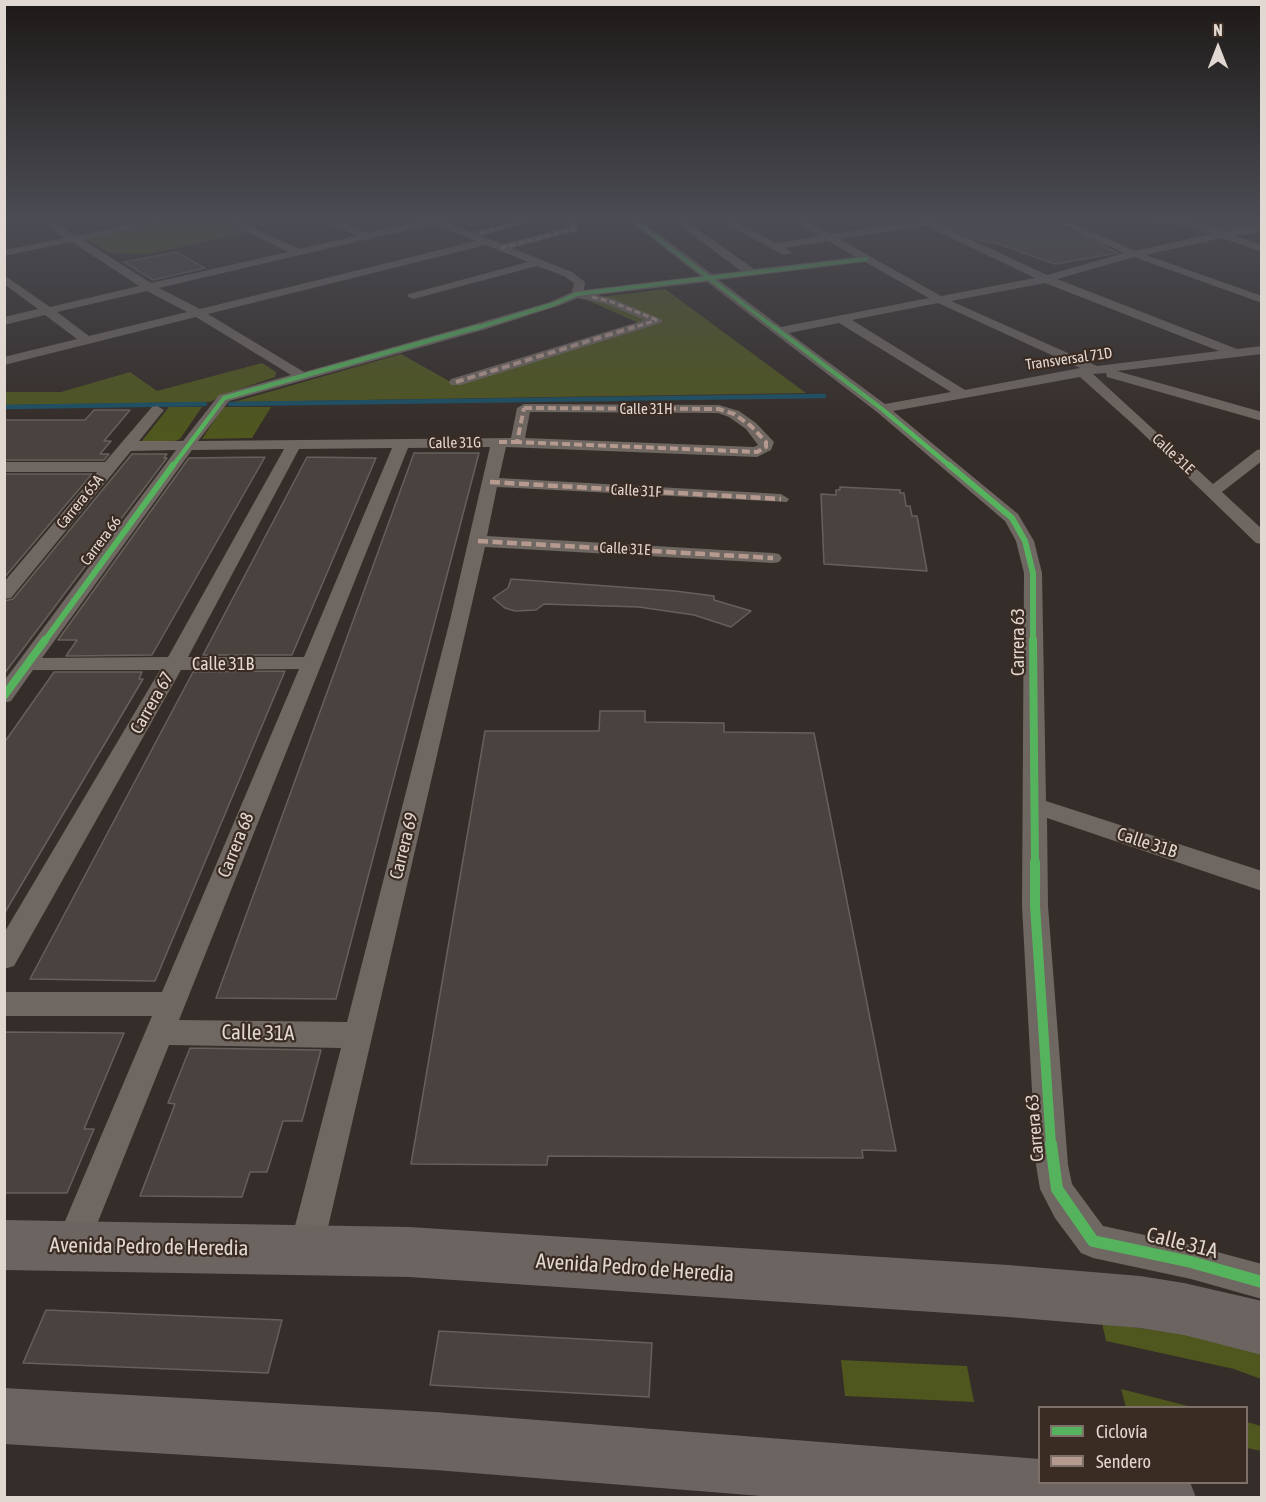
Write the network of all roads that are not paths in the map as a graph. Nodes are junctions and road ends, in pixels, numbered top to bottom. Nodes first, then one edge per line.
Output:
1 (18, 289) edge
2 (145, 289) edge
3 (152, 289) edge
4 (284, 289) edge
5 (439, 289) edge
6 (579, 289) edge
7 (621, 289) edge
8 (717, 289) edge
9 (920, 289) edge
10 (998, 289) edge
11 (1072, 289) edge
12 (1232, 289) edge
13 (577, 294) junction
14 (413, 296) dead end
15 (1262, 300) edge
16 (942, 301) junction
17 (47, 311) junction
18 (196, 312) junction
19 (843, 320) junction
20 (4, 321) edge
21 (778, 332) junction
22 (86, 340) junction
23 (1262, 350) edge
24 (1236, 353) junction
25 (4, 361) edge
26 (1092, 371) junction
27 (303, 378) junction
28 (456, 381) dead end
29 (963, 393) junction
30 (524, 408) joint
31 (882, 409) junction
32 (157, 410) dead end
33 (1262, 417) edge
34 (759, 434) joint
35 (508, 442) junction
36 (294, 444) junction
37 (402, 444) junction
38 (189, 445) junction
39 (127, 446) junction
40 (1262, 453) edge
41 (4, 467) edge
42 (110, 467) junction
43 (490, 482) junction
44 (1212, 492) junction
45 (781, 499) dead end
46 (1262, 539) edge
47 (478, 541) junction
48 (772, 558) dead end
49 (4, 594) edge
50 (311, 663) junction
51 (27, 664) junction
52 (174, 664) junction
53 (4, 696) edge
54 (1033, 805) junction
55 (1262, 881) edge
56 (4, 958) edge
57 (4, 1004) edge
58 (170, 1004) junction
59 (159, 1032) junction
60 (357, 1035) junction
61 (1094, 1241) joint
62 (4, 1245) edge
63 (71, 1247) junction
64 (306, 1249) junction
65 (1262, 1282) edge
66 (1262, 1328) edge
67 (4, 1416) edge
68 (982, 1488) edge
69 (1158, 1497) edge

1 - 17 street
2 - 17 street
3 - 18 street
4 - 18 street
5 - 14 street
6 - 13 street
7 - 13 street
8 - 21 street, Carrera 63
9 - 16 street
10 - 16 street
11 - 24 street
12 - 15 street
13 - 27 street
13 - 28 street
16 - 19 street
16 - 26 street
17 - 20 street
17 - 22 street
18 - 22 street
18 - 27 street
19 - 21 street
19 - 29 street
21 - 31 street, Carrera 63
22 - 25 street
23 - 24 street, Transversal 71D
24 - 26 street, Transversal 71D
26 - 29 street, Transversal 71D
26 - 33 street
26 - 44 street, Calle 31E
27 - 38 street, Carrera 66
29 - 31 street, Transversal 71D
30 - 34 street, Calle 31H
30 - 35 street, Carrera 69
31 - 54 street, Carrera 63
32 - 39 street, Carrera 65A
34 - 35 street, Calle 31G
35 - 37 street, Calle 31G
35 - 43 street, Carrera 69
36 - 37 street, Calle 31G
36 - 38 street, Calle 31G
36 - 52 street, Carrera 67
37 - 50 street, Carrera 68
38 - 39 street, Calle 31G
38 - 51 street, Carrera 66
39 - 42 street, Carrera 65A
40 - 44 street
41 - 42 street
42 - 49 street, Carrera 65A
43 - 45 street, Calle 31F
43 - 47 street, Carrera 69
44 - 46 street, Calle 31E
47 - 48 street, Calle 31E
47 - 60 street, Carrera 69
50 - 52 street, Calle 31B
50 - 58 street, Carrera 68
51 - 52 street, Calle 31B
51 - 53 street, Carrera 66
52 - 56 street, Carrera 67
54 - 55 street, Calle 31B
54 - 61 street, Carrera 63
57 - 58 street
58 - 59 street, Carrera 68
59 - 60 street, Calle 31A
59 - 63 street, Carrera 68
60 - 64 street, Carrera 69
61 - 65 street, Calle 31A
62 - 63 highway, Avenida Pedro de Heredia
63 - 64 highway, Avenida Pedro de Heredia
64 - 66 highway, Avenida Pedro de Heredia
67 - 68 highway
68 - 69 highway

